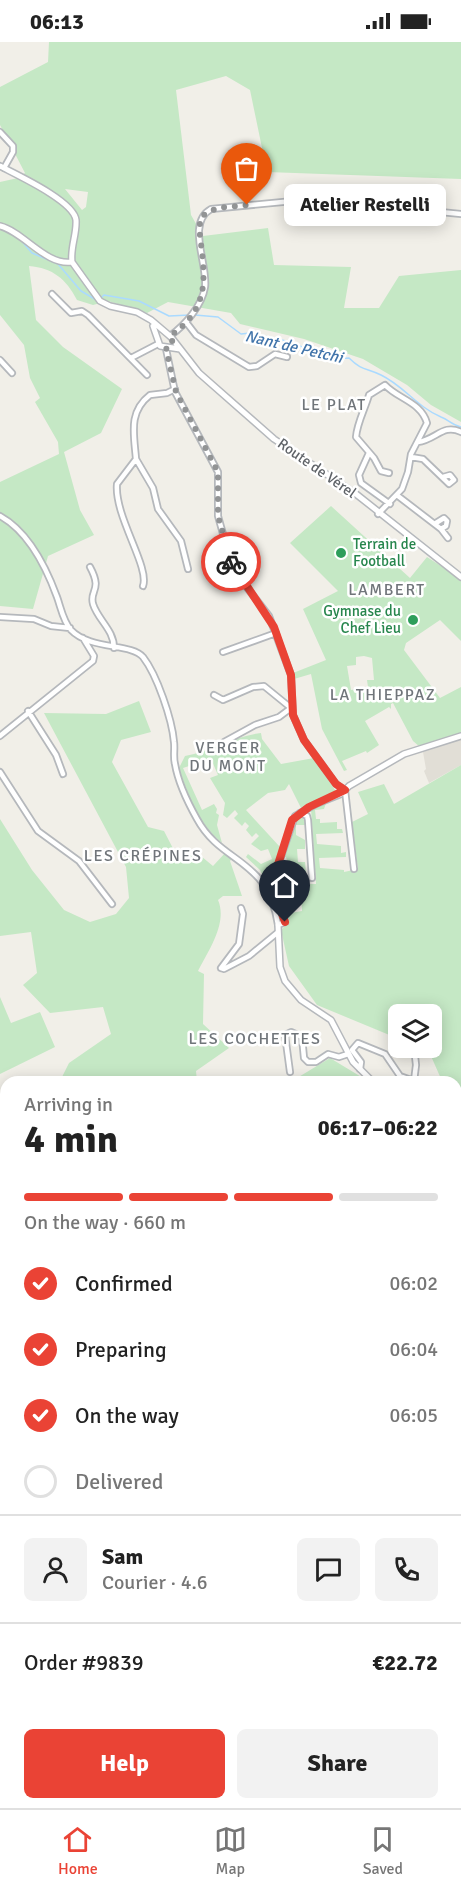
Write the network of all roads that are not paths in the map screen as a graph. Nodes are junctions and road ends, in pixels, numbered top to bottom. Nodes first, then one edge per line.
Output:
1 (0, 132) edge
2 (2, 167) edge
3 (461, 214) edge
4 (0, 226) edge
5 (71, 259) junction
6 (52, 294) dead end
7 (146, 317) junction
8 (188, 319) junction
9 (169, 336) junction
10 (158, 341) junction
11 (168, 348) junction
12 (181, 350) junction
13 (287, 357) dead end
14 (131, 358) junction
15 (0, 360) edge
16 (12, 373) dead end
17 (147, 375) dead end
18 (175, 389) junction
19 (461, 432) edge
20 (418, 442) junction
21 (369, 453) junction
22 (411, 457) junction
23 (136, 459) junction
24 (389, 473) dead end
25 (443, 477) junction
26 (451, 484) junction
27 (457, 490) dead end
28 (398, 496) junction
29 (390, 504) junction
30 (378, 514) junction
31 (0, 516) edge
32 (385, 519) junction
33 (436, 523) junction
34 (441, 530) junction
35 (448, 538) dead end
36 (90, 567) dead end
37 (188, 569) dead end
38 (461, 577) edge
39 (143, 586) dead end
40 (0, 617) edge
41 (70, 628) junction
42 (276, 633) junction
43 (83, 638) junction
44 (114, 648) junction
45 (223, 651) dead end
46 (214, 695) dead end
47 (291, 708) junction
48 (28, 711) junction
49 (0, 736) edge
50 (461, 736) edge
51 (224, 742) dead end
52 (0, 772) edge
53 (63, 774) dead end
54 (345, 790) junction
55 (300, 813) junction
56 (354, 869) dead end
57 (312, 878) dead end
58 (112, 904) dead end
59 (241, 908) dead end
60 (278, 925) junction
61 (277, 933) junction
62 (348, 1054) junction
63 (415, 1058) edge
64 (360, 1069) junction
65 (290, 1072) dead end
66 (367, 1076) edge
67 (399, 1076) edge
68 (415, 1076) edge

1 - 2 street
2 - 5 street
3 - 8 street
4 - 5 street
5 - 7 street, Route de Vérel
6 - 14 street
7 - 9 street, Route de Vérel
7 - 10 street
8 - 9 street
8 - 13 street
9 - 10 street
9 - 11 street
9 - 12 street, Route de Vérel
10 - 11 street
10 - 14 street
11 - 12 street
11 - 18 street
12 - 30 street, Route de Vérel
14 - 17 street
15 - 16 street
18 - 23 street
18 - 42 street
19 - 20 street
20 - 21 street
20 - 22 street
21 - 24 street
21 - 29 street
22 - 25 street
22 - 28 street
23 - 37 street
23 - 39 street
25 - 26 street
25 - 26 street
26 - 27 street
28 - 29 street
28 - 33 street
29 - 30 street
29 - 32 street
30 - 32 street, Route de Vérel
31 - 41 street
32 - 38 street, Route de Vérel
33 - 34 street
33 - 34 street
34 - 35 street
36 - 44 street
40 - 41 street
41 - 43 street
42 - 45 street
42 - 47 street
43 - 44 street
43 - 48 street
44 - 60 street
46 - 47 street
47 - 51 street
47 - 54 street
48 - 49 street
48 - 53 street
50 - 54 street
52 - 58 street
54 - 55 street
54 - 56 street
55 - 57 street
55 - 60 street
59 - 61 street
60 - 61 street
61 - 62 street
62 - 64 street
62 - 65 street
63 - 68 street
64 - 66 street
64 - 67 street

